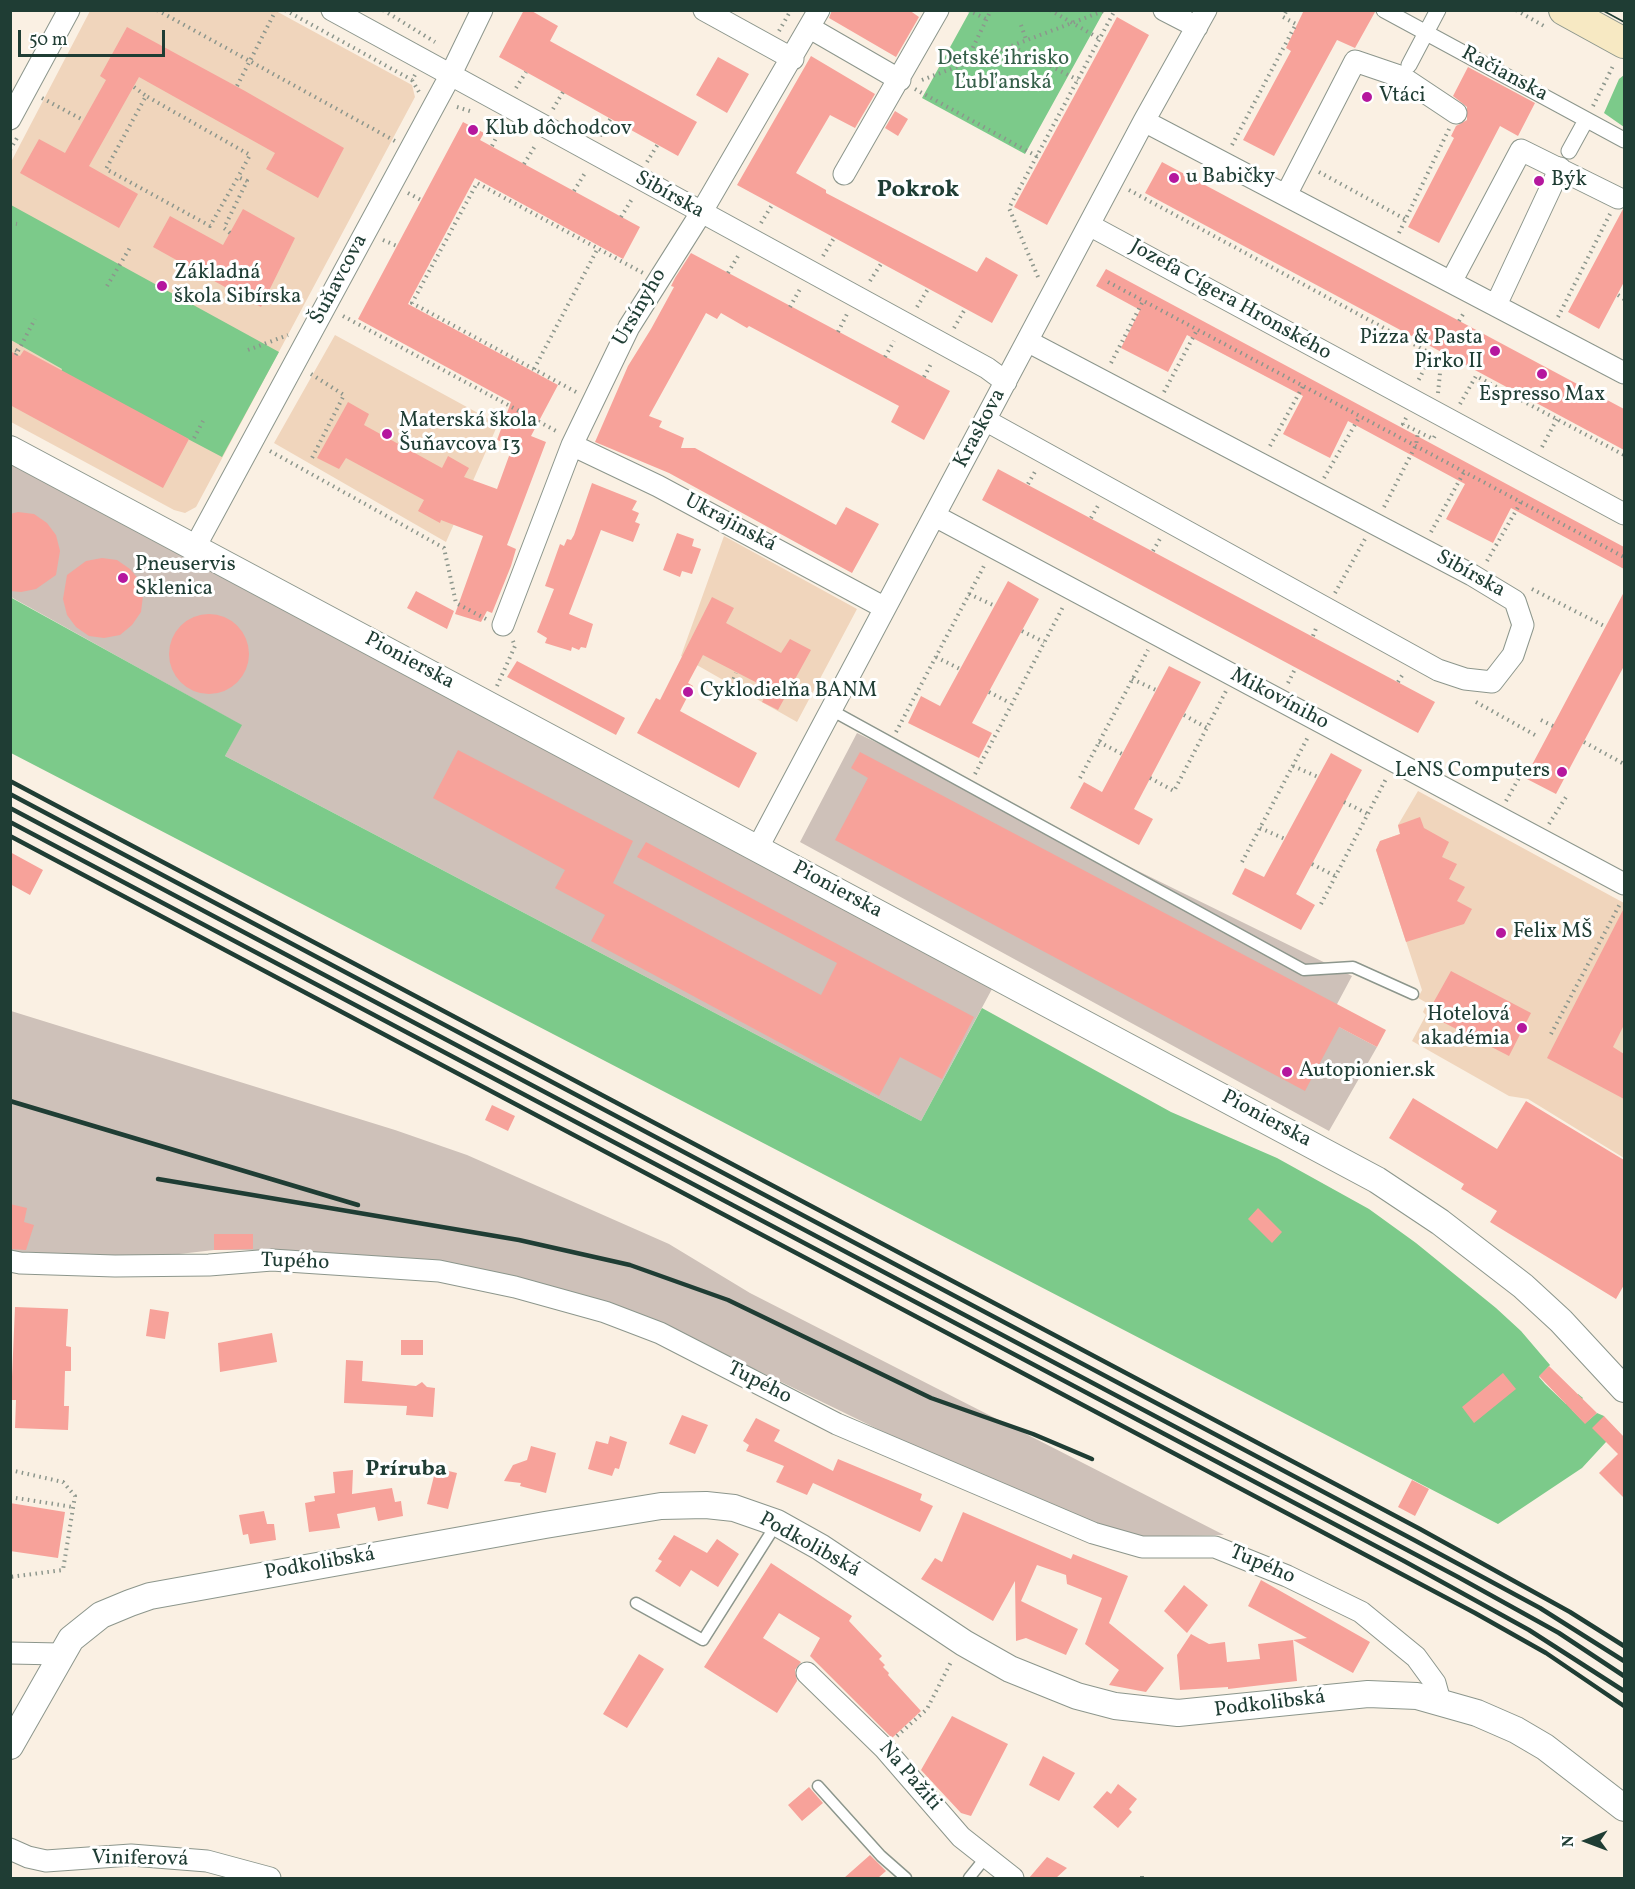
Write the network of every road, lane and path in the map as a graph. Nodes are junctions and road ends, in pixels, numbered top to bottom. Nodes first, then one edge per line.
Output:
1 (69, 10) edge
2 (157, 10) edge
3 (276, 10) edge
4 (285, 10) edge
5 (332, 10) edge
6 (383, 10) edge
7 (482, 10) edge
8 (704, 10) edge
9 (938, 10) edge
10 (968, 10) edge
11 (991, 10) edge
12 (1050, 10) edge
13 (1106, 10) edge
14 (1115, 10) edge
15 (1164, 10) edge
16 (1287, 10) edge
17 (1384, 10) edge
18 (1438, 10) edge
19 (1564, 10) edge
20 (815, 19) edge
21 (986, 19) junction
22 (1202, 19) edge
23 (1076, 23) junction
24 (1021, 25) dead end
25 (1426, 33) junction
26 (1100, 39) junction
27 (1027, 42) junction
28 (1620, 42) edge
29 (1013, 47) junction
30 (460, 56) junction
31 (793, 58) junction
32 (250, 62) junction
33 (964, 65) junction
34 (1409, 65) dead end
35 (526, 72) dead end
36 (450, 76) junction
37 (412, 80) dead end
38 (900, 80) junction
39 (1078, 80) junction
40 (506, 83) dead end
41 (237, 86) dead end
42 (134, 87) dead end
43 (516, 89) junction
44 (563, 92) dead end
45 (525, 94) dead end
46 (39, 96) dead end
47 (147, 96) junction
48 (543, 104) dead end
49 (553, 110) junction
50 (1456, 113) joint
51 (562, 115) dead end
52 (611, 118) dead end
53 (10, 119) edge
54 (83, 120) dead end
55 (1586, 120) junction
56 (1144, 121) junction
57 (501, 128) dead end
58 (590, 131) dead end
59 (600, 136) junction
60 (1624, 140) edge
61 (396, 141) dead end
62 (609, 141) dead end
63 (658, 144) dead end
64 (492, 146) dead end
65 (535, 146) dead end
66 (638, 157) dead end
67 (1038, 157) junction
68 (1565, 160) junction
69 (1224, 162) junction
70 (647, 163) junction
71 (1302, 163) junction
72 (524, 164) dead end
73 (654, 167) dead end
74 (585, 173) dead end
75 (844, 174) dead end
76 (238, 177) junction
77 (1128, 190) dead end
78 (405, 191) dead end
79 (574, 191) dead end
80 (1286, 195) junction
81 (1618, 198) joint
82 (632, 199) dead end
83 (421, 200) dead end
84 (772, 205) dead end
85 (701, 213) junction
86 (621, 217) dead end
87 (1406, 219) junction
88 (10, 223) edge
89 (17, 224) dead end
90 (761, 224) dead end
91 (1089, 225) junction
92 (230, 233) dead end
93 (380, 238) dead end
94 (834, 238) dead end
95 (131, 246) dead end
96 (397, 246) dead end
97 (598, 248) junction
98 (1390, 250) junction
99 (738, 256) dead end
100 (822, 257) dead end
101 (881, 264) dead end
102 (644, 273) dead end
103 (728, 273) dead end
104 (1039, 280) dead end
105 (869, 282) dead end
106 (1108, 282) dead end
107 (1451, 282) junction
108 (107, 286) dead end
109 (800, 289) dead end
110 (928, 289) dead end
111 (1618, 295) dead end
112 (1624, 299) edge
113 (1143, 301) junction
114 (1496, 305) junction
115 (790, 307) dead end
116 (917, 308) dead end
117 (965, 309) dead end
118 (339, 314) dead end
119 (847, 314) dead end
120 (36, 319) dead end
121 (954, 328) dead end
122 (1197, 330) junction
123 (838, 332) dead end
124 (1550, 334) junction
125 (288, 335) dead end
126 (894, 341) dead end
127 (1027, 341) junction
128 (10, 347) edge
129 (248, 350) dead end
130 (18, 351) junction
131 (1442, 353) dead end
132 (15, 356) dead end
133 (885, 357) dead end
134 (932, 362) dead end
135 (1110, 364) dead end
136 (534, 369) junction
137 (1623, 369) edge
138 (308, 372) dead end
139 (924, 377) dead end
140 (1006, 382) junction
141 (1303, 386) junction
142 (1413, 390) dead end
143 (1440, 390) dead end
144 (1164, 393) dead end
145 (579, 394) dead end
146 (1456, 412) dead end
147 (1360, 416) junction
148 (1405, 418) dead end
149 (1557, 419) junction
150 (986, 420) junction
151 (203, 421) dead end
152 (1418, 432) junction
153 (194, 438) dead end
154 (566, 439) junction
155 (1433, 440) dead end
156 (1416, 445) junction
157 (10, 450) edge
158 (266, 450) dead end
159 (1268, 450) dead end
160 (1624, 454) edge
161 (312, 458) dead end
162 (1533, 464) junction
163 (1038, 467) dead end
164 (1464, 472) junction
165 (1323, 479) dead end
166 (1028, 484) dead end
167 (1100, 501) dead end
168 (1521, 502) junction
169 (1624, 514) edge
170 (934, 516) junction
171 (1090, 518) dead end
172 (1374, 524) junction
173 (1163, 534) dead end
174 (1429, 535) dead end
175 (195, 547) junction
176 (1152, 551) dead end
177 (1624, 557) edge
178 (988, 558) dead end
179 (1485, 564) dead end
180 (969, 594) junction
181 (1067, 599) dead end
182 (995, 606) dead end
183 (1327, 607) junction
184 (885, 608) junction
185 (498, 623) joint
186 (1022, 631) dead end
187 (1313, 636) dead end
188 (1044, 642) junction
189 (1151, 644) dead end
190 (515, 645) dead end
191 (936, 657) junction
192 (960, 669) dead end
193 (736, 673) dead end
194 (1132, 679) junction
195 (1229, 685) dead end
196 (496, 687) dead end
197 (729, 690) dead end
198 (1156, 690) dead end
199 (989, 692) dead end
200 (1010, 703) junction
201 (831, 710) junction
202 (1184, 715) dead end
203 (1541, 720) dead end
204 (1553, 726) dead end
205 (1206, 728) junction
206 (1312, 729) dead end
207 (1099, 742) junction
208 (1584, 742) dead end
209 (891, 743) junction
210 (1122, 754) dead end
211 (1624, 765) edge
212 (1293, 766) junction
213 (1390, 771) dead end
214 (1318, 777) dead end
215 (1080, 778) dead end
216 (1150, 778) dead end
217 (1519, 778) dead end
218 (969, 786) junction
219 (1566, 796) dead end
220 (1344, 802) dead end
221 (1368, 814) junction
222 (1498, 816) junction
223 (1260, 828) junction
224 (1540, 838) junction
225 (1285, 839) dead end
226 (756, 849) junction
227 (1242, 862) dead end
228 (1312, 864) dead end
229 (1335, 876) junction
230 (1624, 884) edge
231 (1624, 896) edge
232 (1321, 904) dead end
233 (1413, 994) dead end
234 (1551, 1034) dead end
235 (10, 1261) edge
236 (1624, 1389) edge
237 (10, 1470) edge
238 (10, 1497) edge
239 (73, 1507) junction
240 (777, 1523) junction
241 (10, 1577) edge
242 (636, 1603) dead end
243 (10, 1653) edge
244 (60, 1654) junction
245 (954, 1656) dead end
246 (807, 1672) dead end
247 (1440, 1701) junction
248 (10, 1746) edge
249 (885, 1748) junction
250 (818, 1786) dead end
251 (1624, 1808) edge
252 (10, 1849) edge
253 (986, 1857) junction
254 (270, 1878) edge
255 (906, 1878) edge
256 (969, 1878) edge
257 (1013, 1878) edge

1 - 53 street
2 - 32 path
3 - 32 path
4 - 37 path
5 - 36 street, Sibírska
6 - 30 path
7 - 30 street, Šuňavcova
8 - 31 street
9 - 38 street
10 - 21 path
11 - 21 path
12 - 23 path
13 - 23 path
14 - 26 path
15 - 22 street
16 - 69 path
17 - 25 street, Račianska
18 - 25 street
19 - 28 main road
20 - 31 street, Ursínyho
20 - 38 street
21 - 33 path
22 - 56 street, Kraskova
23 - 26 path
23 - 27 path
24 - 27 path
25 - 34 street
25 - 55 street, Račianska
26 - 39 path
27 - 29 path
28 - 55 path
29 - 33 path
29 - 39 path
30 - 36 street, Šuňavcova
31 - 85 street, Ursínyho
32 - 41 path
32 - 61 path
33 - 67 path
35 - 43 path
36 - 85 street, Sibírska
36 - 175 street, Šuňavcova
38 - 75 street
39 - 67 path
40 - 43 path
42 - 47 path
43 - 45 path
44 - 49 path
46 - 54 path
47 - 76 path
47 - 76 path
48 - 49 path
49 - 51 path
50 - 71 street
50 - 87 path
52 - 59 path
55 - 60 street, Račianska
55 - 68 street
56 - 69 street
56 - 91 street, Kraskova
57 - 64 path
58 - 59 path
59 - 62 path
63 - 70 path
65 - 72 path
66 - 70 path
67 - 104 path
68 - 81 street
68 - 107 street
68 - 114 street
69 - 80 street
70 - 73 path
71 - 80 street
71 - 87 path
74 - 79 path
76 - 92 path
77 - 142 path
78 - 83 path
80 - 98 street
81 - 124 path
82 - 86 path
84 - 90 path
85 - 140 street, Sibírska
85 - 154 street, Ursínyho
87 - 98 path
88 - 89 path
91 - 127 street, Kraskova
91 - 162 street, Jozefa Cígera Hronského
93 - 96 path
94 - 100 path
95 - 108 path
97 - 102 path
97 - 136 path
97 - 136 path
98 - 107 street
99 - 103 path
101 - 105 path
106 - 113 path
107 - 114 street
109 - 115 path
110 - 116 path
111 - 112 path
113 - 122 path
113 - 135 path
114 - 124 street
117 - 121 path
118 - 154 path
119 - 123 path
120 - 130 path
122 - 141 path
122 - 144 path
124 - 137 street
125 - 129 path
126 - 133 path
127 - 140 street, Kraskova
127 - 172 street, Sibírska
128 - 130 path
130 - 132 path
131 - 143 path
134 - 139 path
136 - 145 path
138 - 161 path
140 - 150 street, Kraskova
141 - 147 path
141 - 159 path
146 - 149 path
147 - 156 path
147 - 165 path
148 - 152 path
149 - 160 path
149 - 162 path
150 - 170 street, Kraskova
150 - 183 street, Sibírska
151 - 153 path
152 - 155 path
152 - 156 path
154 - 184 street, Ukrajinská
154 - 185 street, Ursínyho
156 - 164 path
156 - 172 path
157 - 175 street, Pionierska
158 - 185 path
162 - 169 street, Jozefa Cígera Hronského
163 - 166 path
164 - 168 path
164 - 174 path
167 - 171 path
168 - 177 path
168 - 179 path
170 - 184 street, Kraskova
170 - 222 street, Mikovíniho
172 - 183 path
172 - 183 street, Sibírska
173 - 176 path
175 - 226 street, Pionierska
178 - 180 path
180 - 182 path
180 - 191 path
181 - 188 path
183 - 187 path
184 - 201 street, Kraskova
186 - 188 path
188 - 200 path
189 - 194 path
190 - 196 path
191 - 192 path
191 - 209 path
193 - 197 path
194 - 198 path
194 - 207 path
195 - 205 path
199 - 200 path
200 - 218 path
201 - 209 lane
201 - 226 street, Kraskova
202 - 205 path
203 - 204 path
205 - 216 path
206 - 212 path
207 - 210 path
207 - 215 path
208 - 211 path
209 - 218 lane
212 - 214 path
212 - 223 path
213 - 221 path
217 - 222 path
218 - 233 lane
219 - 224 path
220 - 221 path
221 - 229 path
222 - 224 street, Mikovíniho
223 - 225 path
223 - 227 path
224 - 230 street, Mikovíniho
226 - 236 street, Pionierska
228 - 229 path
229 - 232 path
231 - 234 path
235 - 247 street, Tupého
237 - 239 path
238 - 239 path
239 - 241 path
240 - 242 lane
240 - 244 street, Podkolibská
240 - 247 street, Podkolibská
243 - 244 street
244 - 248 street, Podkolibská
245 - 249 path
246 - 249 street, Na Pažiti
247 - 251 street, Podkolibská
249 - 253 street, Na Pažiti
250 - 255 lane
252 - 254 street, Viniferová
253 - 256 lane
253 - 257 street, Na Pažiti

